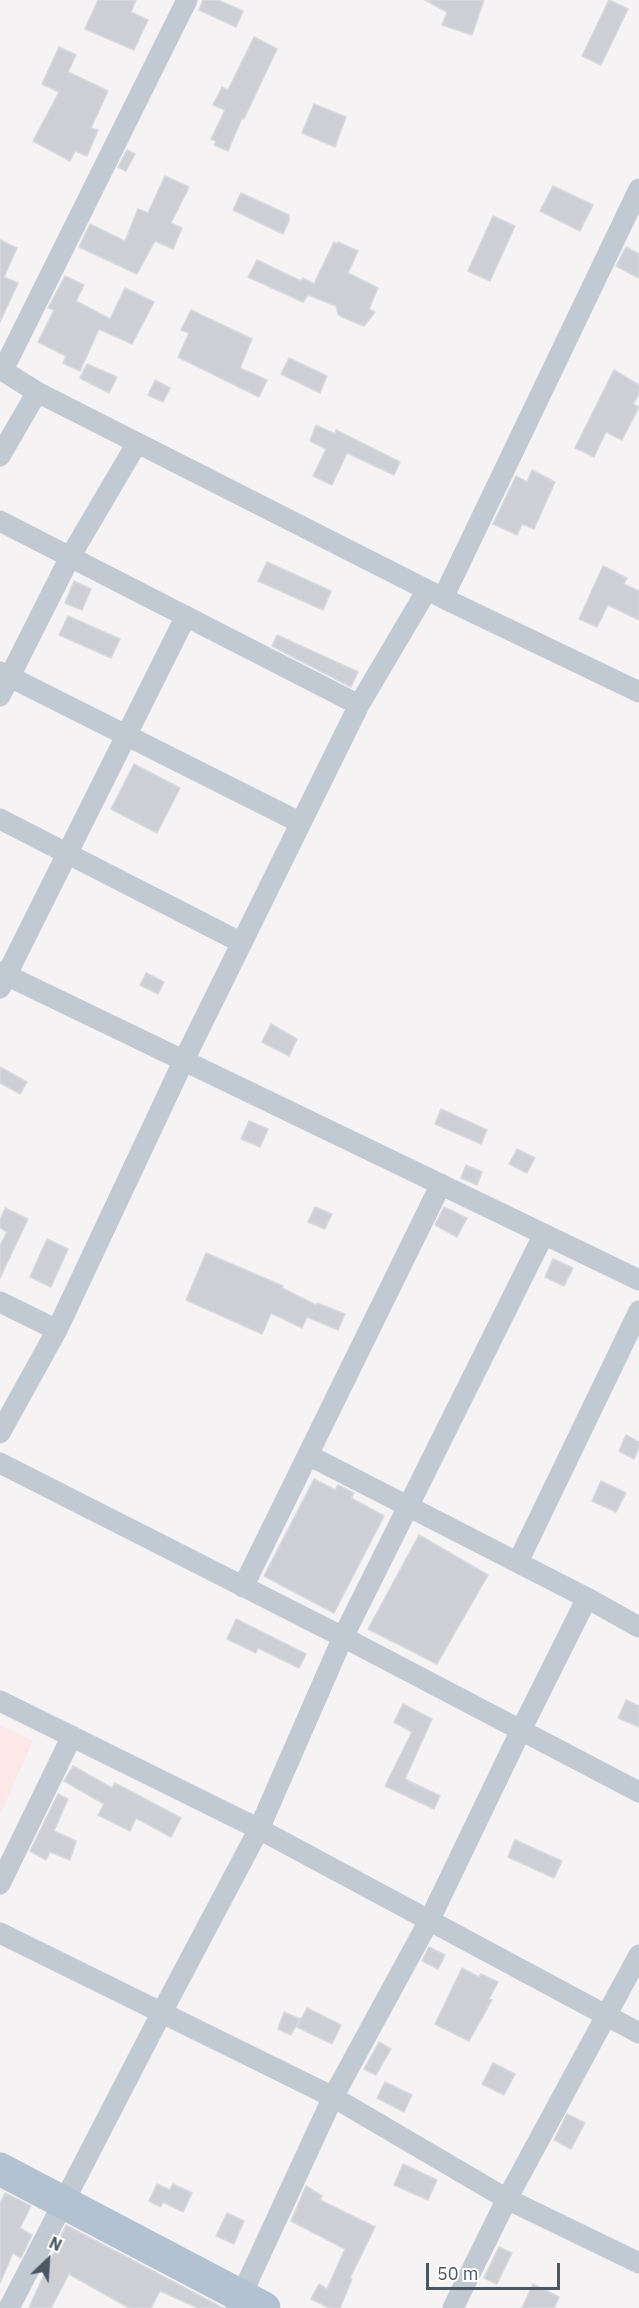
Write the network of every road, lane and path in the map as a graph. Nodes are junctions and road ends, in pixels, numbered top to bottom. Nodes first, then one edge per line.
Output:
1 (187, 0) edge
2 (639, 189) edge
3 (1, 370) edge
4 (37, 392) junction
5 (137, 442) junction
6 (0, 456) edge
7 (0, 521) edge
8 (70, 557) junction
9 (435, 594) junction
10 (186, 616) junction
11 (5, 675) edge
12 (639, 692) edge
13 (0, 696) edge
14 (359, 705) junction
15 (126, 736) junction
16 (0, 819) edge
17 (301, 823) junction
18 (67, 854) junction
19 (242, 943) junction
20 (2, 978) edge
21 (184, 1060) junction
22 (441, 1184) junction
23 (544, 1234) junction
24 (639, 1280) edge
25 (0, 1302) edge
26 (639, 1311) edge
27 (57, 1330) junction
28 (0, 1433) edge
29 (308, 1455) junction
30 (0, 1463) edge
31 (408, 1506) junction
32 (518, 1562) junction
33 (243, 1587) junction
34 (587, 1598) junction
35 (639, 1627) edge
36 (343, 1637) junction
37 (0, 1701) edge
38 (521, 1730) junction
39 (72, 1736) junction
40 (639, 1792) edge
41 (259, 1829) junction
42 (0, 1884) edge
43 (430, 1920) junction
44 (0, 1933) edge
45 (639, 1954) edge
46 (162, 2012) junction
47 (607, 2017) junction
48 (639, 2033) edge
49 (333, 2097) junction
50 (0, 2169) edge
51 (507, 2199) junction
52 (63, 2203) junction
53 (639, 2264) edge
54 (247, 2304) edge
55 (9, 2308) edge
56 (453, 2308) edge

1 - 3 street
2 - 9 street
3 - 4 street
4 - 5 street
4 - 6 street
5 - 8 street
5 - 9 street
7 - 8 street
8 - 10 street
8 - 11 street
9 - 12 street
9 - 14 street
10 - 14 street
10 - 15 street
11 - 13 street
11 - 15 street
14 - 17 street
15 - 17 street
15 - 18 street
16 - 18 street
17 - 19 street
18 - 19 street
18 - 20 street
19 - 21 street
20 - 21 street
21 - 22 street
21 - 27 street
22 - 23 street
22 - 29 street
23 - 24 street
23 - 31 street
25 - 27 street
26 - 32 street
27 - 28 street
29 - 31 street
29 - 33 street
30 - 33 street
31 - 32 street
31 - 36 street
32 - 34 street
33 - 36 street
34 - 35 street
34 - 38 street
36 - 38 street
36 - 41 street
37 - 39 street
38 - 40 street
38 - 43 street
39 - 41 street
39 - 42 street
41 - 43 street
41 - 46 street
43 - 47 street
43 - 49 street
44 - 46 street
45 - 47 street
46 - 49 street
46 - 52 street
47 - 48 street
47 - 51 street
49 - 51 street
49 - 54 street
50 - 52 main road
51 - 53 street
51 - 56 street
52 - 54 main road
52 - 55 street

